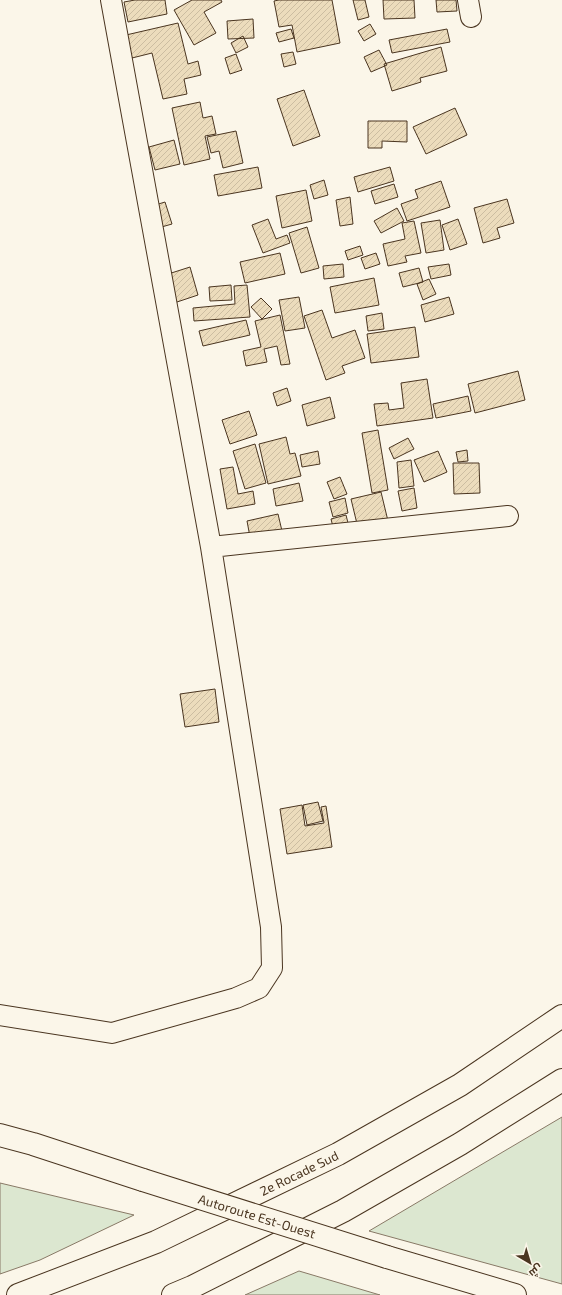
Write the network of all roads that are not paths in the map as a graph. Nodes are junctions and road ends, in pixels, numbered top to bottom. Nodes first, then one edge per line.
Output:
1 (111, 0) edge
2 (508, 516) dead end
3 (211, 547) junction
4 (0, 1015) edge
5 (562, 1016) edge
6 (562, 1080) edge
7 (0, 1135) edge
8 (18, 1295) edge
9 (173, 1295) edge
10 (515, 1295) edge

1 - 3 street
2 - 3 street
3 - 4 street
5 - 8 highway, 2e Rocade Sud
6 - 9 highway
7 - 10 highway, Autoroute Est-Ouest, bridge

